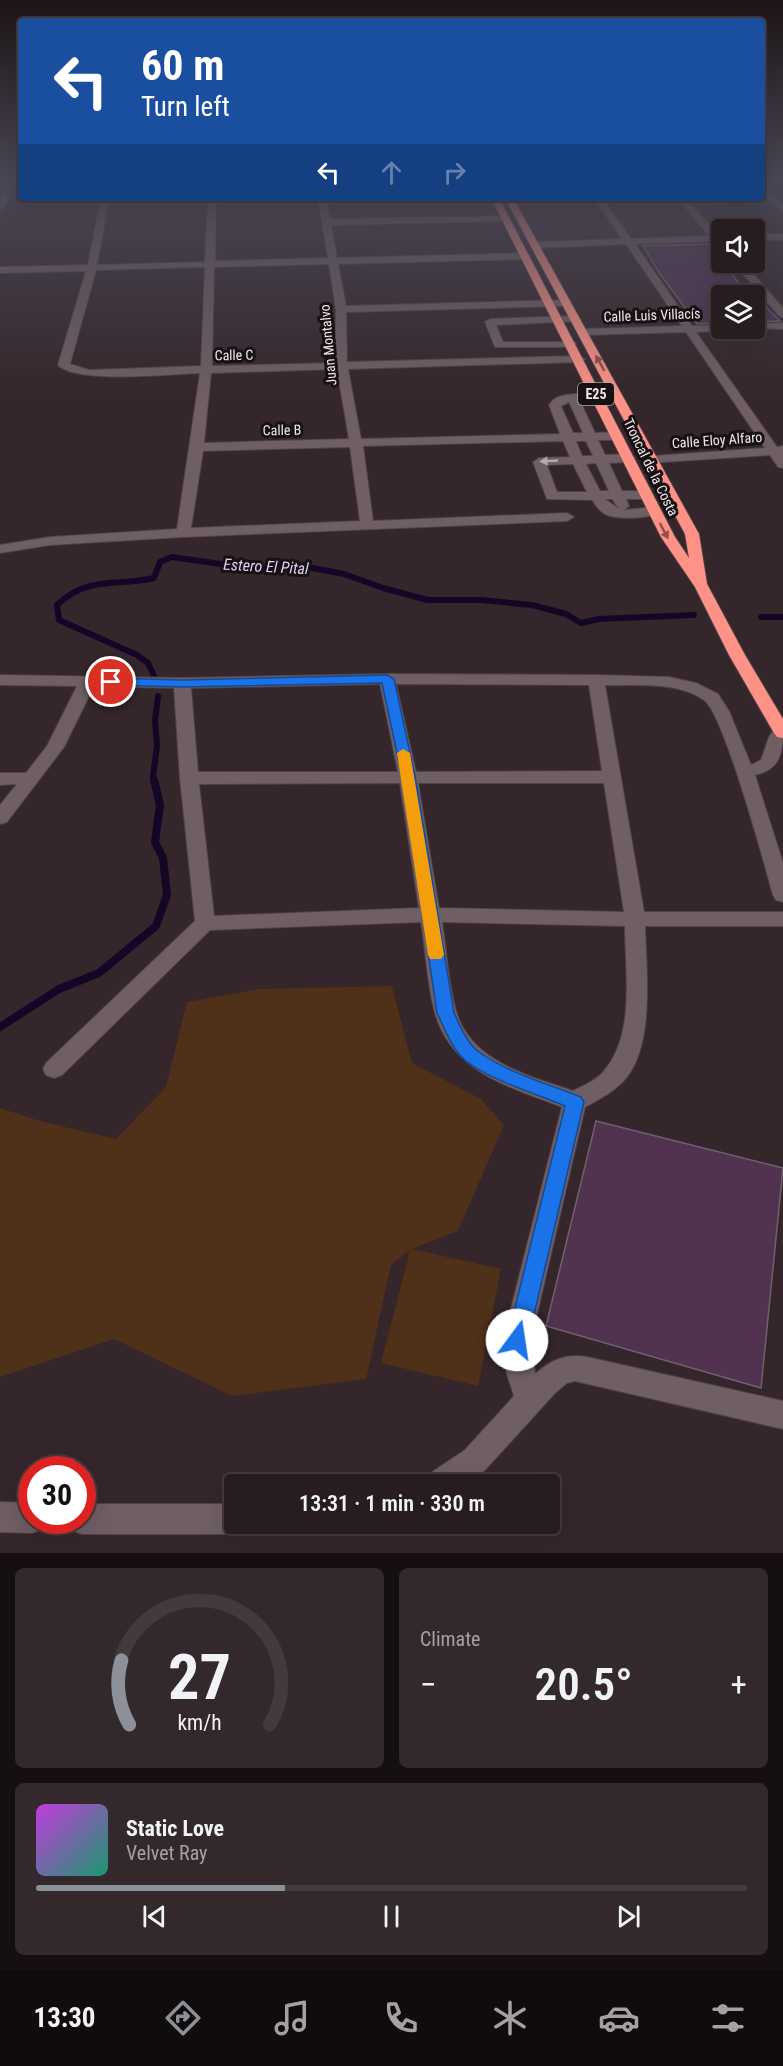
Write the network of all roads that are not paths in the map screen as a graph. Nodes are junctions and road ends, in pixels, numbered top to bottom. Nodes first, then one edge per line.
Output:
1 (95, 252) edge
2 (210, 252) edge
3 (330, 252) edge
4 (524, 252) edge
5 (539, 252) edge
6 (637, 252) edge
7 (526, 256) junction
8 (331, 261) junction
9 (210, 265) junction
10 (92, 267) junction
11 (0, 270) edge
12 (747, 273) edge
13 (566, 303) junction
14 (551, 304) junction
15 (341, 309) junction
16 (783, 314) edge
17 (557, 319) junction
18 (574, 319) junction
19 (783, 326) edge
20 (765, 327) edge
21 (711, 328) edge
22 (687, 329) junction
23 (583, 332) junction
24 (571, 344) junction
25 (579, 360) junction
26 (342, 367) junction
27 (206, 371) junction
28 (597, 397) junction
29 (573, 398) junction
30 (617, 436) junction
31 (568, 437) junction
32 (590, 437) junction
33 (356, 443) junction
34 (197, 447) junction
35 (779, 451) edge
36 (629, 458) junction
37 (601, 459) junction
38 (579, 460) junction
39 (653, 460) junction
40 (783, 464) edge
41 (645, 495) junction
42 (596, 496) junction
43 (617, 496) junction
44 (654, 511) junction
45 (625, 513) junction
46 (567, 517) dead end
47 (367, 526) junction
48 (183, 533) junction
49 (0, 549) edge
50 (702, 587) junction
51 (387, 679) junction
52 (0, 680) edge
53 (596, 680) junction
54 (88, 681) junction
55 (182, 683) junction
56 (782, 731) edge
57 (745, 771) junction
58 (408, 776) junction
59 (610, 777) junction
60 (31, 778) junction
61 (189, 778) junction
62 (0, 779) edge
63 (0, 818) edge
64 (783, 895) edge
65 (429, 915) junction
66 (635, 919) junction
67 (783, 919) edge
68 (205, 923) junction
69 (54, 1069) dead end
70 (575, 1102) junction
71 (530, 1400) junction
72 (783, 1415) edge
73 (456, 1474) edge
74 (0, 1517) edge
75 (18, 1518) edge
76 (96, 1519) edge
77 (224, 1519) edge

1 - 10 street, Calle C
2 - 9 street
3 - 8 street, Juan Montalvo
4 - 7 highway, Troncal de la Costa / E25
5 - 13 highway, Troncal de la Costa / E25
6 - 22 street
7 - 8 street
7 - 14 highway, Troncal de la Costa / E25
8 - 9 street
8 - 15 street, Juan Montalvo
9 - 10 street
9 - 27 street
10 - 11 street
10 - 27 street, Calle C
12 - 16 street
13 - 14 street
13 - 18 highway, Troncal de la Costa / E25
14 - 15 street
14 - 17 highway, Troncal de la Costa / E25
15 - 26 street, Juan Montalvo
17 - 18 street
17 - 24 highway, Troncal de la Costa / E25
17 - 24 street
18 - 23 highway, Troncal de la Costa / E25
19 - 20 street
21 - 22 street, Calle Luis Villacís
22 - 23 street, Calle Luis Villacís
22 - 35 street
39 -> 23 highway, Troncal de la Costa / E25
24 - 25 highway, Troncal de la Costa / E25
25 - 26 street, Calle C
25 - 28 highway, Troncal de la Costa / E25
26 - 27 street, Calle C
26 - 33 street, Juan Montalvo
27 - 34 street
28 - 29 street
28 - 30 highway, Troncal de la Costa / E25
29 - 31 street
29 - 32 street
30 - 32 street, Calle B
30 - 36 highway, Troncal de la Costa / E25
31 - 32 street, Calle B
31 - 33 street, Calle B
31 - 38 street
32 - 37 street
33 - 34 street, Calle B
33 - 47 street, Juan Montalvo
34 - 48 street
35 - 39 street, Calle Eloy Alfaro
35 - 40 street
36 - 37 street
36 - 41 highway, Troncal de la Costa / E25
37 - 38 street
37 - 43 street
38 - 42 street
38 -> 42 street
39 - 50 highway, Troncal de la Costa / E25
41 - 43 street
41 - 44 highway, Troncal de la Costa / E25
42 - 43 street
42 - 45 street
43 - 45 street
44 - 45 street
44 -> 50 highway, Troncal de la Costa / E25
46 - 47 street
47 - 48 street
48 - 49 street
50 - 56 highway, Troncal de la Costa / E25
51 - 53 street
51 - 55 street
51 - 58 street
52 - 54 street
53 - 57 street
53 - 59 street
54 - 55 street
54 - 60 street
55 - 61 street
56 - 57 street
57 - 64 street
58 - 59 street
58 - 61 street
58 - 65 street
59 - 66 street
60 - 62 street
60 - 63 street
61 - 68 street
65 - 66 street
65 - 68 street
65 - 70 street
66 - 67 street
66 - 70 street
68 - 69 street
70 - 71 street
71 - 72 street
71 - 73 street
74 - 75 street
76 - 77 street

